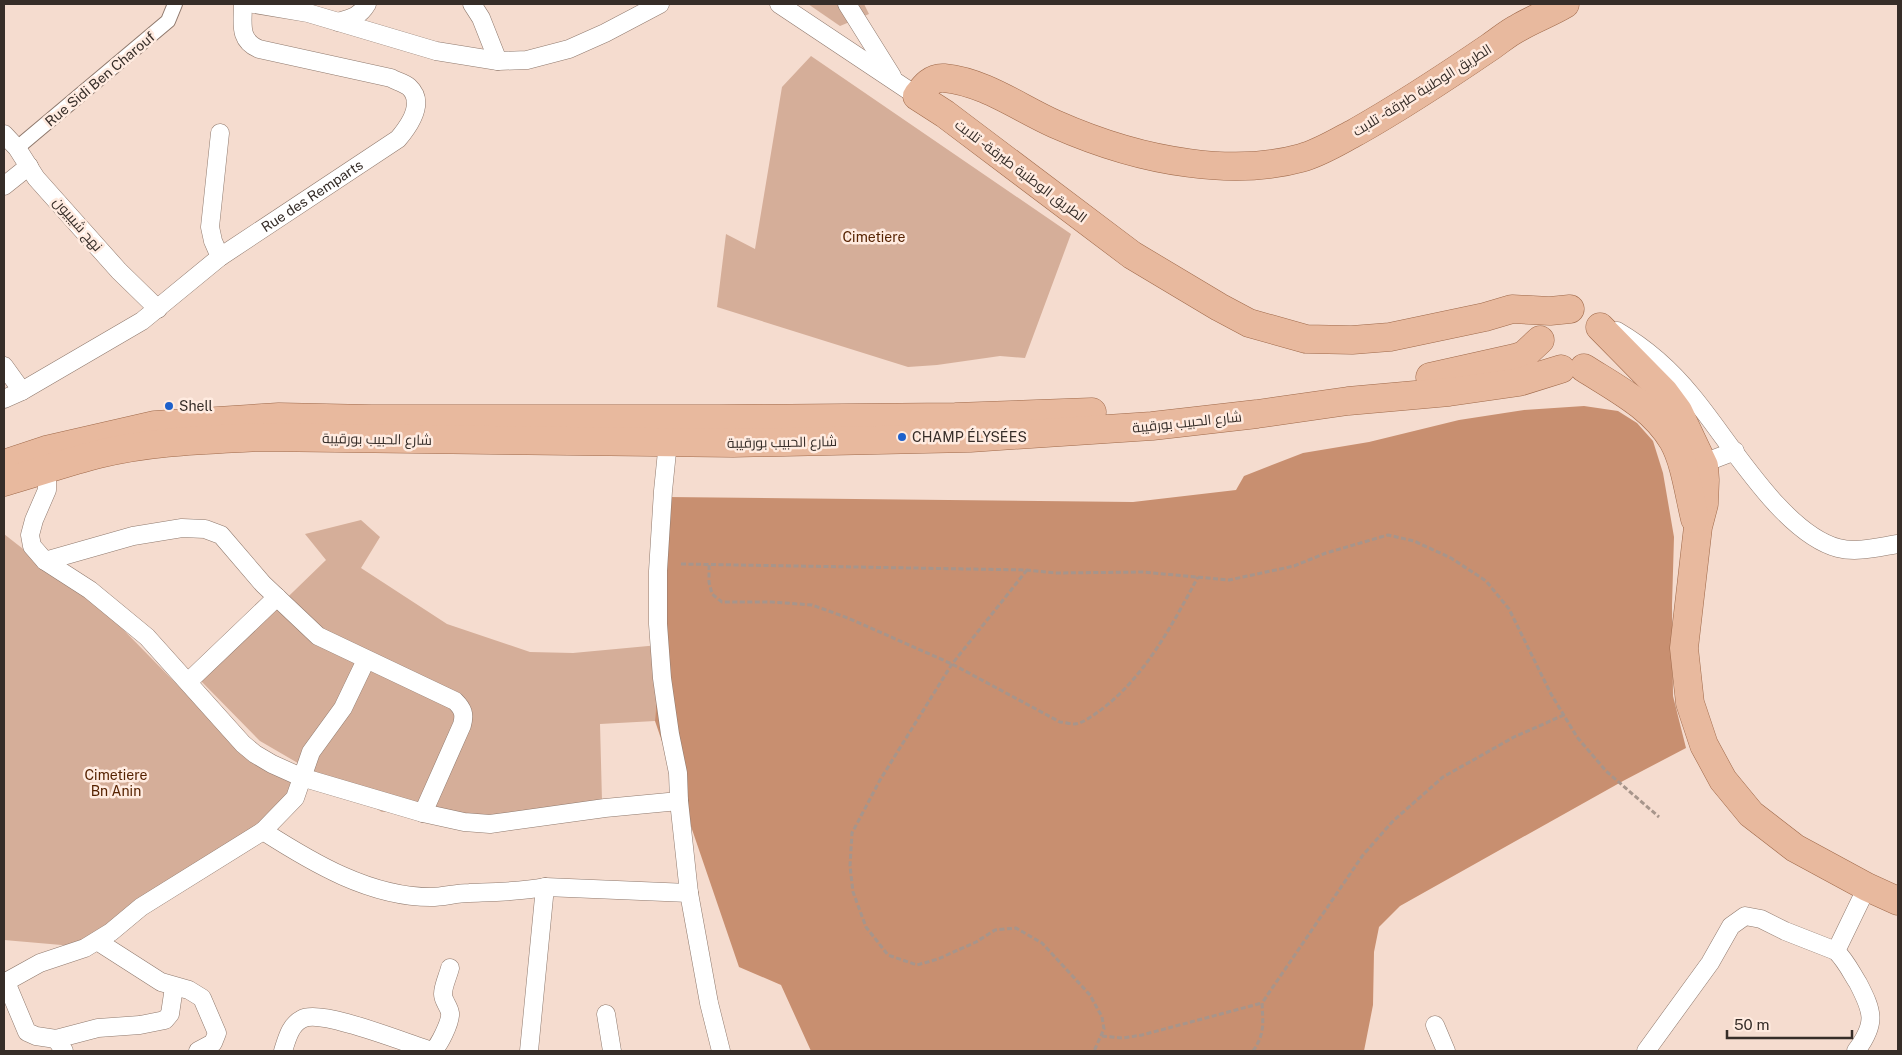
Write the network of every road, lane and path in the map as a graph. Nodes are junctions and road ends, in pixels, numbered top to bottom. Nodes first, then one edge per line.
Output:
1 (175, 4) edge
2 (243, 4) edge
3 (254, 4) edge
4 (367, 4) edge
5 (472, 4) edge
6 (660, 4) edge
7 (779, 4) edge
8 (847, 4) edge
9 (1565, 4) edge
10 (338, 22) junction
11 (498, 61) junction
12 (906, 88) junction
13 (988, 90) junction
14 (945, 114) junction
15 (220, 133) dead end
16 (4, 134) edge
17 (17, 148) junction
18 (29, 166) junction
19 (4, 186) edge
20 (220, 256) junction
21 (158, 309) junction
22 (1485, 317) junction
23 (1587, 318) junction
24 (1541, 337) junction
25 (4, 366) edge
26 (1573, 368) junction
27 (22, 391) junction
28 (4, 400) edge
29 (669, 431) junction
30 (1735, 451) junction
31 (47, 460) junction
32 (4, 464) edge
33 (1704, 466) junction
34 (4, 482) edge
35 (1698, 528) junction
36 (1898, 544) edge
37 (45, 561) junction
38 (681, 564) dead end
39 (709, 565) junction
40 (1027, 570) junction
41 (1198, 577) junction
42 (277, 597) junction
43 (366, 660) junction
44 (952, 664) junction
45 (188, 682) junction
46 (1564, 715) junction
47 (301, 777) junction
48 (679, 801) junction
49 (422, 813) junction
50 (1659, 817) dead end
51 (263, 831) junction
52 (544, 887) junction
53 (1867, 887) junction
54 (689, 893) junction
55 (1898, 901) edge
56 (97, 941) junction
57 (1836, 951) junction
58 (450, 968) dead end
59 (5, 982) edge
60 (174, 987) junction
61 (1262, 1003) junction
62 (606, 1014) dead end
63 (1435, 1025) dead end
64 (1102, 1036) junction
65 (60, 1045) edge
66 (200, 1051) edge
67 (283, 1051) edge
68 (432, 1051) edge
69 (529, 1051) edge
70 (612, 1051) edge
71 (721, 1051) edge
72 (1094, 1051) edge
73 (1253, 1051) edge
74 (1446, 1051) edge
75 (1646, 1051) edge
76 (1856, 1051) edge

1 - 17 street, Rue Sidi Ben Charouf
2 - 20 street, Rue des Remparts
3 - 10 street
4 - 10 street
5 - 11 street
6 - 11 street
7 - 12 street
8 - 12 street
9 - 13 main road, الطريق الوطنية طبرقة - تلابت
10 - 11 street
12 - 13 main road, الطريق الوطنية طبرقة - تلابت
12 - 14 main road, الطريق الوطنية طبرقة - تلابت
13 - 14 main road, الطريق الوطنية طبرقة - تلابت
14 - 22 main road, الطريق الوطنية طبرقة - تلابت
15 - 20 street
16 - 17 street, نهج شيبيون
17 - 18 street, نهج شيبيون
18 - 19 street
18 - 21 street, نهج شيبيون
20 - 21 street, Rue des Remparts
21 - 27 street, Rue des Remparts
22 - 23 main road, الطريق الوطنية طبرقة - تلابت
22 - 24 main road, الطريق الوطنية طبرقة - تلابت
23 - 24 main road, شارع الحبيب بورقيبة
23 - 26 main road
23 - 30 street
23 - 33 main road
24 - 26 main road
24 - 29 main road, شارع الحبيب بورقيبة
25 - 27 street
26 - 29 main road, شارع الحبيب بورقيبة
26 - 35 main road
27 - 28 street, Rue des Remparts
29 - 31 main road, شارع الحبيب بورقيبة
29 - 48 street
30 - 33 street
30 - 36 street
31 - 32 main road, شارع الحبيب بورقيبة
31 - 34 main road, شارع الحبيب بورقيبة
31 - 37 street
33 - 35 main road
35 - 53 main road
37 - 42 street
37 - 45 street
38 - 39 path
39 - 40 path
39 - 44 path
40 - 41 path
40 - 44 path
41 - 44 path
41 - 46 path
42 - 43 street
42 - 45 street
43 - 47 street
43 - 49 street
44 - 64 path
45 - 47 street
46 - 50 path
46 - 61 path
47 - 49 street
47 - 51 street
48 - 49 street
48 - 54 street
51 - 52 street
51 - 56 street
52 - 54 street
52 - 69 street
53 - 55 main road
53 - 57 street
54 - 71 street
56 - 59 street
56 - 60 street
57 - 75 street
57 - 76 street
58 - 68 street
59 - 65 street
60 - 65 street
60 - 66 street
61 - 64 path
61 - 73 path
62 - 70 street
63 - 74 street
64 - 72 path
67 - 68 street

